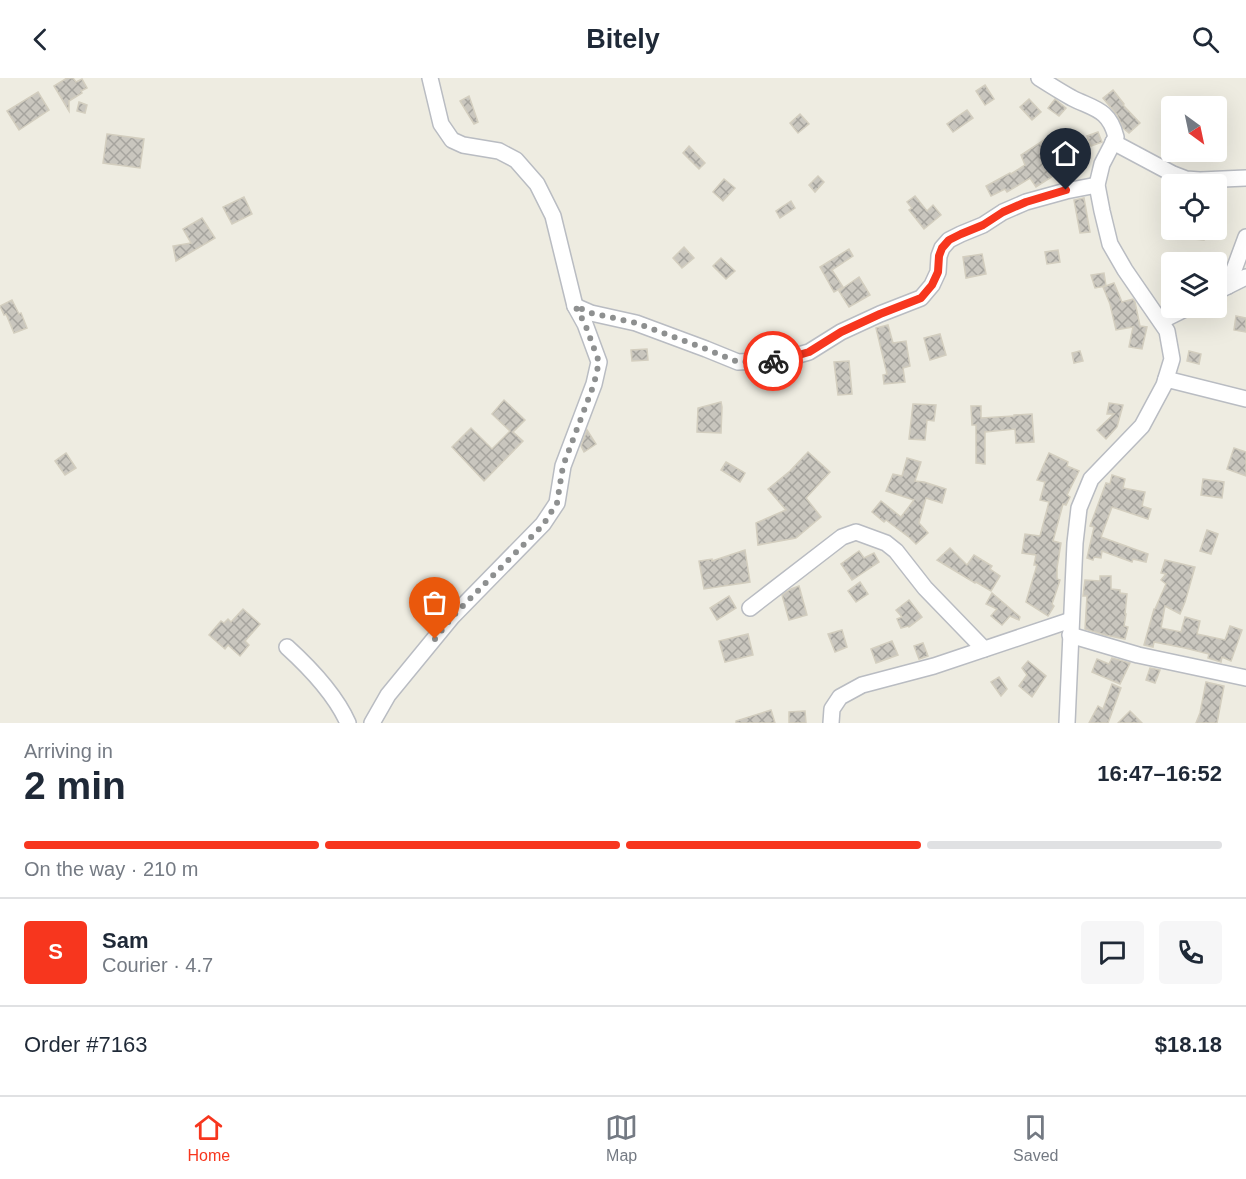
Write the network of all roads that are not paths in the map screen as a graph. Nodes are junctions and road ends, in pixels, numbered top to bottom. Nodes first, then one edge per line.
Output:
1 (430, 78) edge
2 (1039, 78) edge
3 (1113, 142) junction
4 (1246, 178) edge
5 (1097, 185) junction
6 (1246, 237) edge
7 (1246, 277) edge
8 (1227, 278) edge
9 (1227, 286) edge
10 (575, 306) junction
11 (1167, 318) edge
12 (1161, 321) junction
13 (1166, 379) junction
14 (1246, 399) edge
15 (750, 608) dead end
16 (1071, 627) junction
17 (287, 647) dead end
18 (984, 649) junction
19 (1246, 678) edge
20 (348, 723) edge
21 (372, 723) edge
22 (831, 723) edge
23 (1067, 723) edge

1 - 10 street
2 - 3 street
3 - 4 street
3 - 5 street
5 - 10 street
5 - 12 street
6 - 8 street
7 - 9 street
10 - 21 street
11 - 12 street
12 - 13 street
13 - 14 street
13 - 16 street
15 - 18 street
16 - 18 street
16 - 19 street
16 - 23 street
17 - 20 street
18 - 22 street

